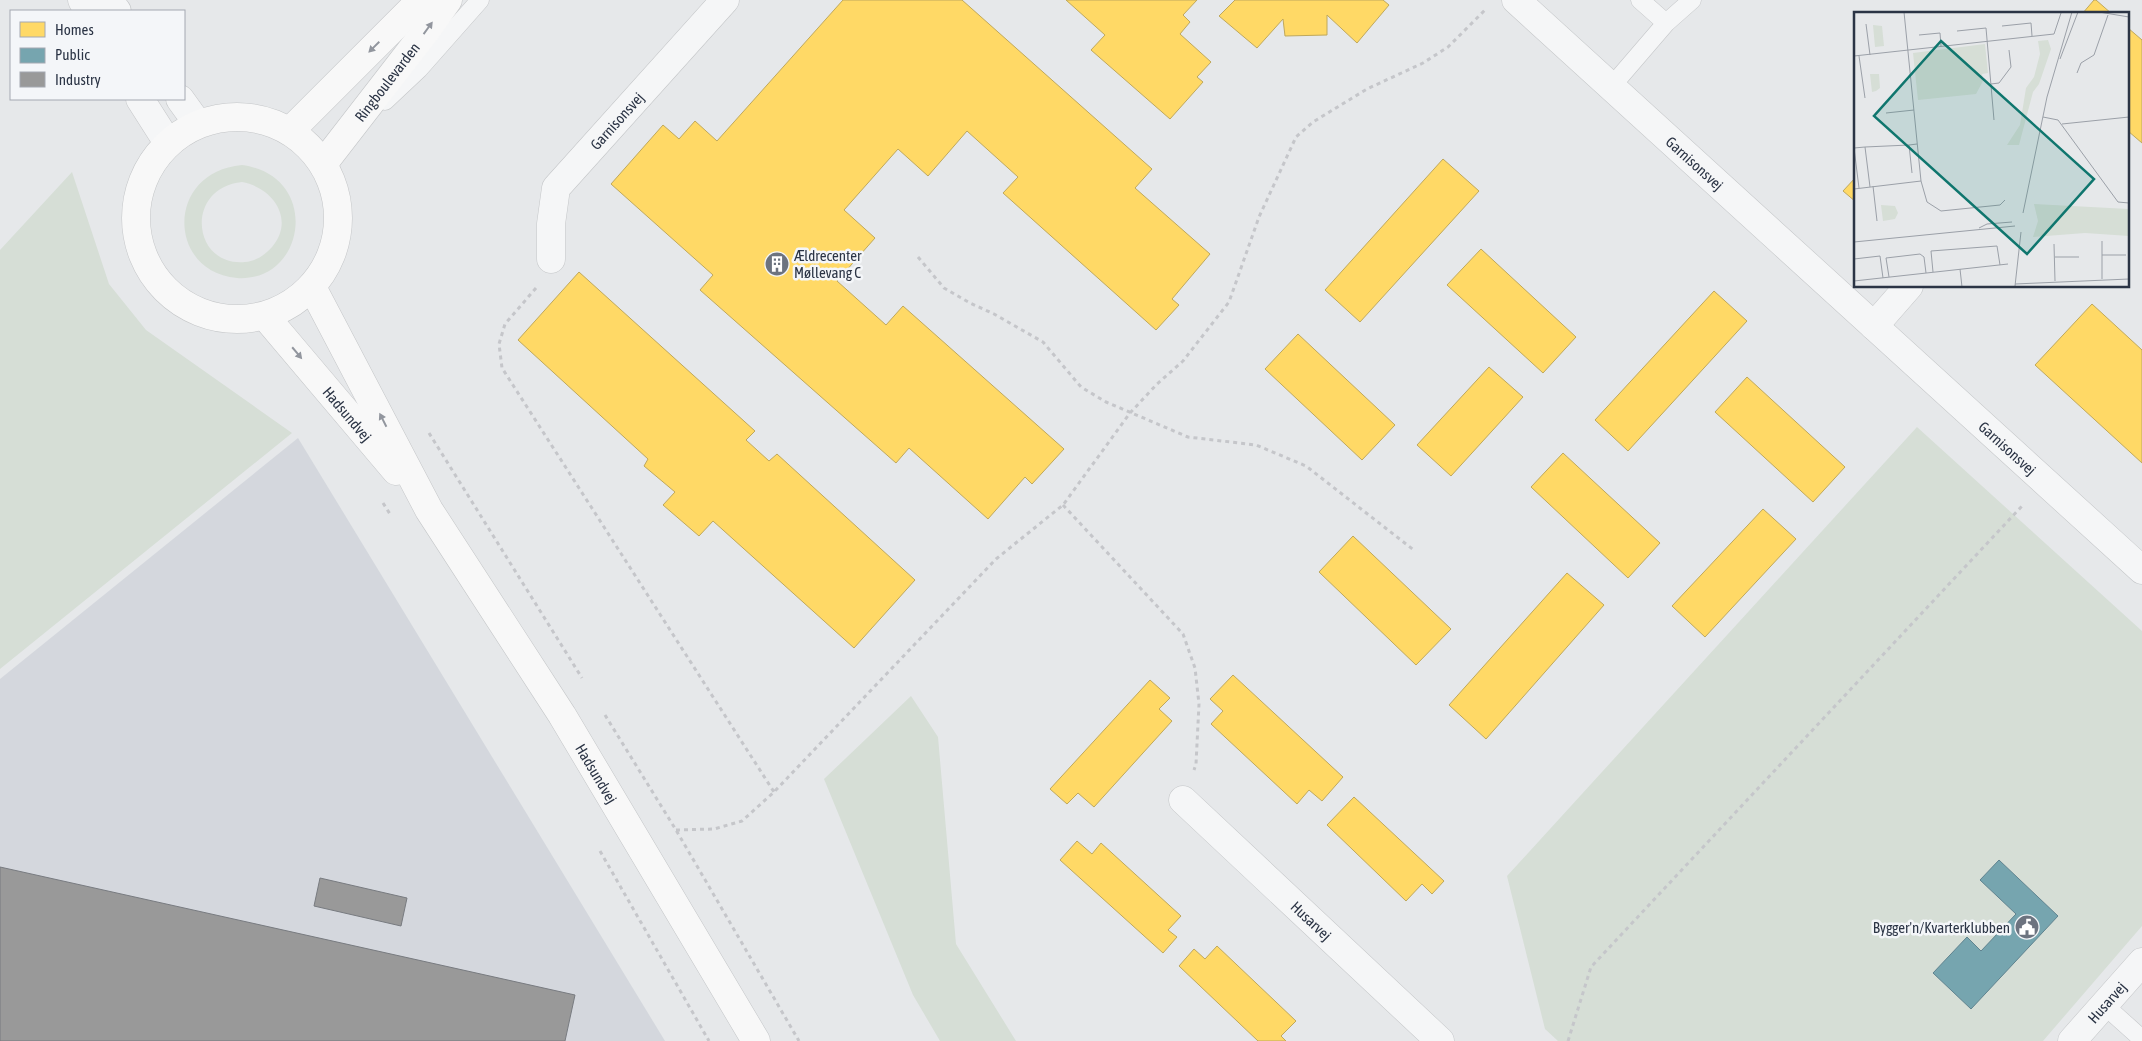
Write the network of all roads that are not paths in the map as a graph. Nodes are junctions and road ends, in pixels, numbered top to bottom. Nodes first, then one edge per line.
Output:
1 (108, 0) edge
2 (420, 0) edge
3 (448, 0) edge
4 (480, 0) edge
5 (726, 0) edge
6 (1516, 0) edge
7 (1640, 0) edge
8 (1692, 0) edge
9 (116, 10) edge
10 (1666, 23) junction
11 (1611, 87) junction
12 (141, 100) edge
13 (181, 100) edge
14 (198, 124) junction
15 (290, 131) junction
16 (340, 142) junction
17 (168, 143) junction
18 (323, 164) junction
19 (551, 259) road end
20 (312, 287) junction
21 (1907, 288) edge
22 (265, 316) junction
23 (1874, 326) junction
24 (430, 510) junction
25 (2142, 570) edge
26 (1183, 800) road end
27 (2142, 962) edge
28 (2104, 1005) junction
29 (2142, 1039) edge
30 (756, 1041) edge
31 (1440, 1041) edge
32 (2072, 1041) edge

1 - 9 street
2 -> 15 main road, Ringboulevarden
16 -> 3 main road, Ringboulevarden
4 - 16 lane
5 - 19 street, Garnisonsvej
6 - 11 street, Garnisonsvej
7 - 10 lane
8 - 10 lane
10 - 11 lane
11 - 23 street, Garnisonsvej
12 - 17 street
13 - 14 street
14 - 15 main road
14 - 17 main road
15 - 18 main road
16 - 18 main road, Ringboulevarden
17 - 22 main road
18 - 20 main road
20 - 22 main road
24 -> 20 main road, Hadsundvej
21 - 23 street
22 -> 24 main road, Hadsundvej
23 - 25 street, Garnisonsvej
24 - 30 main road, Hadsundvej
26 - 31 street, Husarvej
27 - 28 street, Husarvej
28 - 29 lane
28 - 32 street, Husarvej

